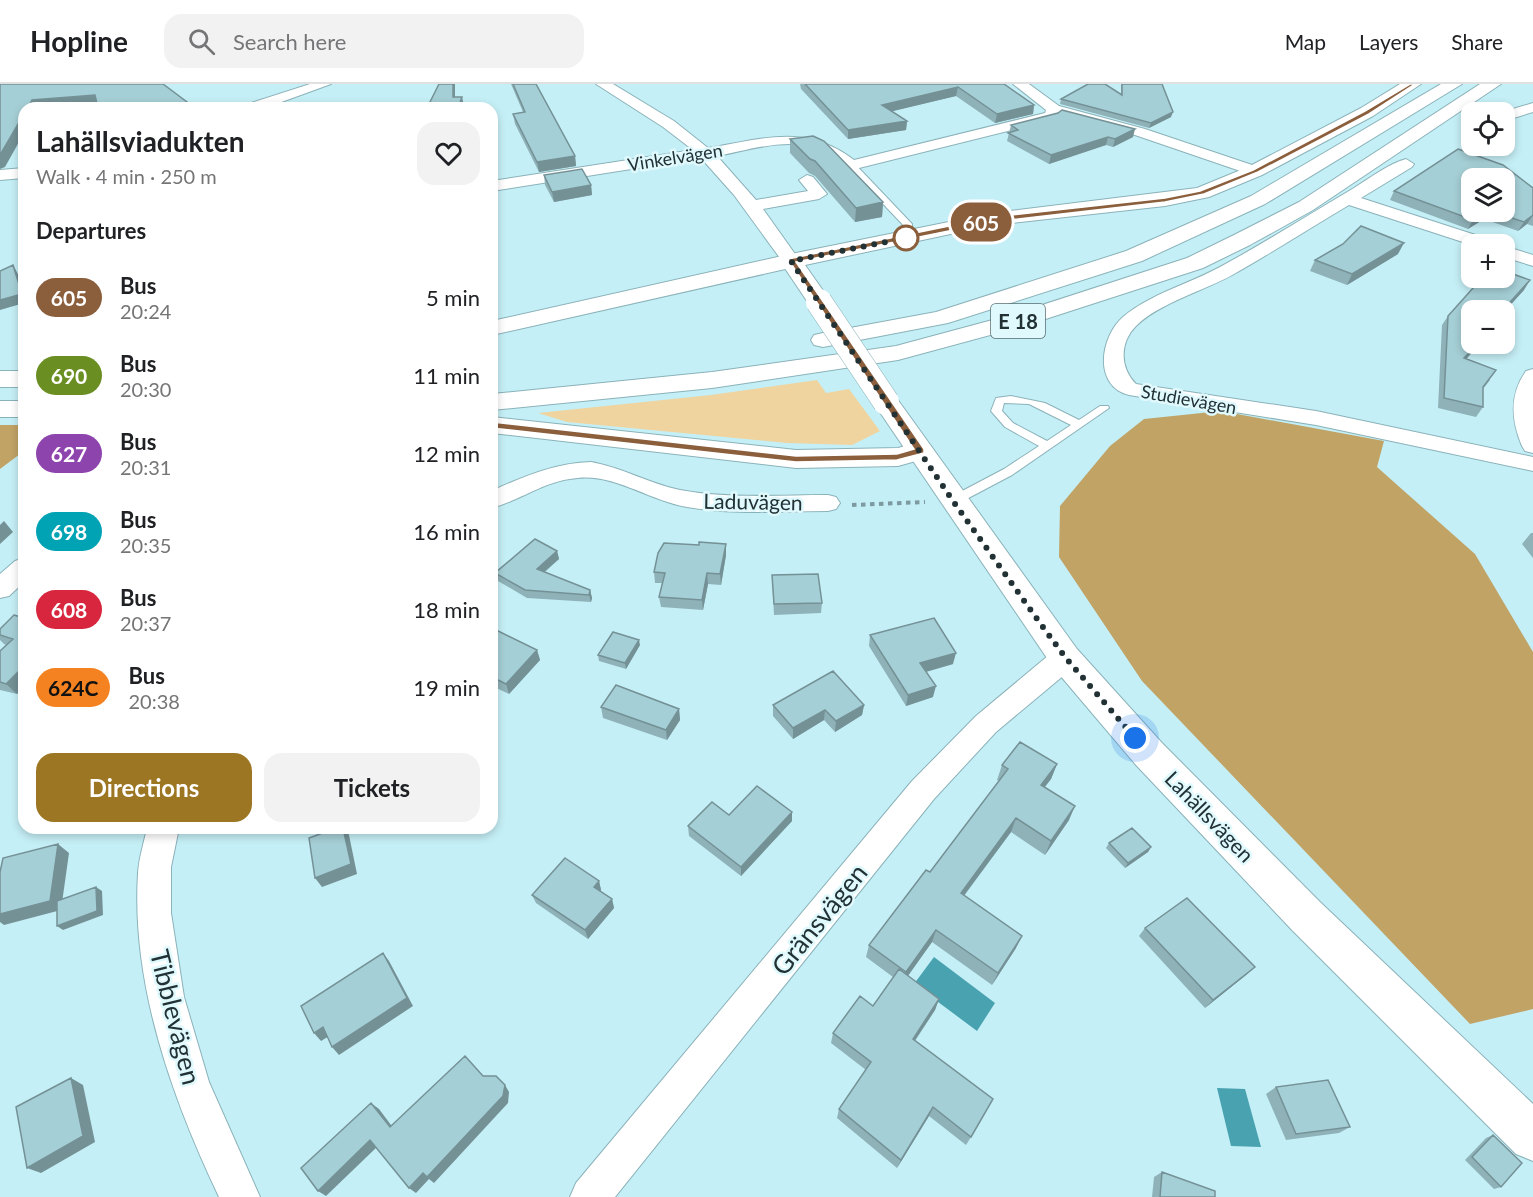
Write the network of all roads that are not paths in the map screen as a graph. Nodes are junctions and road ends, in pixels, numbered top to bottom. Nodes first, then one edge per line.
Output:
1 (324, 84) edge
2 (603, 84) edge
3 (1020, 84) edge
4 (1412, 84) edge
5 (1453, 84) edge
6 (1492, 84) edge
7 (268, 102) edge
8 (1533, 107) edge
9 (1054, 109) junction
10 (1515, 113) edge
11 (705, 153) junction
12 (1406, 164) dead end
13 (851, 165) junction
14 (1256, 171) junction
15 (18, 174) edge
16 (0, 175) edge
17 (807, 180) dead end
18 (498, 185) edge
19 (1347, 199) junction
20 (752, 206) junction
21 (909, 226) dead end
22 (1461, 236) edge
23 (1515, 255) edge
24 (791, 261) junction
25 (1533, 261) edge
26 (498, 326) edge
27 (805, 343) dead end
28 (679, 362) dead end
29 (1533, 375) edge
30 (0, 379) edge
31 (18, 379) edge
32 (498, 380) edge
33 (498, 401) edge
34 (1104, 408) dead end
35 (0, 409) edge
36 (18, 409) edge
37 (1078, 424) junction
38 (498, 426) edge
39 (1047, 446) junction
40 (1533, 447) edge
41 (920, 451) junction
42 (1533, 464) edge
43 (498, 497) edge
44 (953, 501) junction
45 (828, 503) road end
46 (18, 572) edge
47 (1, 587) edge
48 (1065, 657) junction
49 (162, 834) edge
50 (1533, 1137) edge
51 (240, 1197) edge
52 (590, 1197) edge

1 - 7 street
2 - 11 street, Lahällsvägen
3 - 9 street
4 - 14 main road
5 - 27 main road, E 18
6 - 33 main road, E 18
8 - 10 street
9 - 13 street
9 - 14 street
11 - 13 street, Vinkelvägen
11 - 18 street, Vinkelvägen
11 - 20 street, Lahällsvägen
12 - 19 street, Studievägen
13 - 21 lane, Vinkelvägen
14 - 24 main road
15 - 16 street
17 - 20 street
19 - 22 street
19 - 42 street, Studievägen
20 - 24 street, Lahällsvägen
23 - 25 street
24 - 26 main road
24 - 41 main road, Lahällsvägen, bridge
28 - 32 main road
29 - 40 street
30 - 31 main road
34 - 37 lane
35 - 36 main road
37 - 39 lane
37 - 39 lane
38 - 41 main road
39 - 44 lane
41 - 44 main road, Lahällsvägen
43 - 45 street, Laduvägen
44 - 48 main road, Lahällsvägen
46 - 47 street
48 - 50 main road, Lahällsvägen
48 - 52 street, Gränsvägen
49 - 51 street, Tibblevägen

